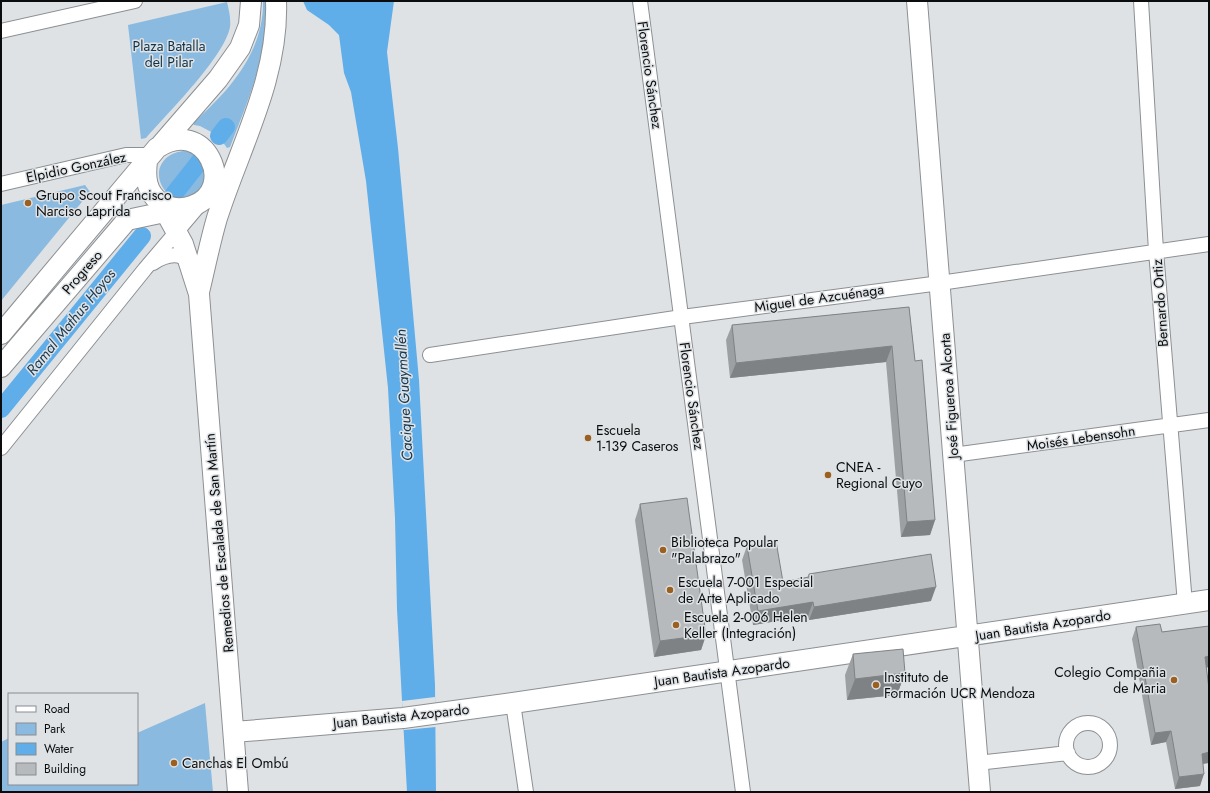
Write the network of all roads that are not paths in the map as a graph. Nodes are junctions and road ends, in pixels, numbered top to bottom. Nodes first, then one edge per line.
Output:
1 (136, 1) edge
2 (276, 1) edge
3 (640, 1) edge
4 (917, 1) edge
5 (1141, 1) edge
6 (251, 2) edge
7 (1, 31) edge
8 (255, 116) junction
9 (152, 155) junction
10 (1, 184) edge
11 (210, 191) junction
12 (170, 207) junction
13 (217, 218) junction
14 (177, 232) junction
15 (1209, 244) edge
16 (1156, 251) junction
17 (190, 262) junction
18 (145, 269) junction
19 (940, 282) junction
20 (199, 294) junction
21 (682, 317) junction
22 (1, 334) edge
23 (430, 355) dead end
24 (1, 367) edge
25 (1209, 420) edge
26 (1169, 426) junction
27 (1, 448) edge
28 (953, 455) junction
29 (1209, 600) edge
30 (1185, 604) junction
31 (967, 636) junction
32 (729, 671) junction
33 (513, 703) junction
34 (234, 732) junction
35 (1068, 753) dead end
36 (977, 763) junction
37 (238, 792) edge
38 (526, 792) edge
39 (743, 792) edge
40 (980, 792) edge

1 - 7 street
2 - 8 main road, Remedios de Escalada de San Martín
3 - 21 street, Florencio Sánchez
4 - 19 main road, José Figueroa Alcorta
5 - 16 street, Bernardo Ortiz
6 - 9 main road, Progreso
8 - 11 main road
8 - 13 main road, Remedios de Escalada de San Martín
9 - 10 street, Elpidio González
9 - 11 main road
9 - 12 main road
9 - 22 main road, Progreso
11 - 12 main road
11 - 13 main road
11 - 14 street
12 - 14 main road, Remedios de Escalada de San Martín
12 - 24 main road, Progreso
13 - 20 main road, Remedios de Escalada de San Martín
14 - 17 main road, Remedios de Escalada de San Martín
14 - 18 street
15 - 16 street, Miguel de Azcuénaga
16 - 19 street, Miguel de Azcuénaga
16 - 26 street, Bernardo Ortiz
17 - 18 street
17 - 20 main road, Remedios de Escalada de San Martín
18 - 27 street
19 - 21 street, Miguel de Azcuénaga
19 - 28 main road, José Figueroa Alcorta
20 - 34 main road, Remedios de Escalada de San Martín
21 - 23 street, Miguel de Azcuénaga
21 - 32 street, Florencio Sánchez
25 - 26 street, Moisés Lebensohn
26 - 28 street, Moisés Lebensohn
26 - 30 street, Bernardo Ortiz
28 - 31 main road, José Figueroa Alcorta
29 - 30 main road, Juan Bautista Azopardo
30 - 31 main road, Juan Bautista Azopardo
31 - 32 main road, Juan Bautista Azopardo
31 - 36 main road, José Figueroa Alcorta
32 - 33 main road, Juan Bautista Azopardo
32 - 39 street, Florencio Sánchez
33 - 34 main road, Juan Bautista Azopardo
33 - 38 street
34 - 37 main road, Remedios de Escalada de San Martín
35 - 36 street
36 - 40 main road, José Figueroa Alcorta

